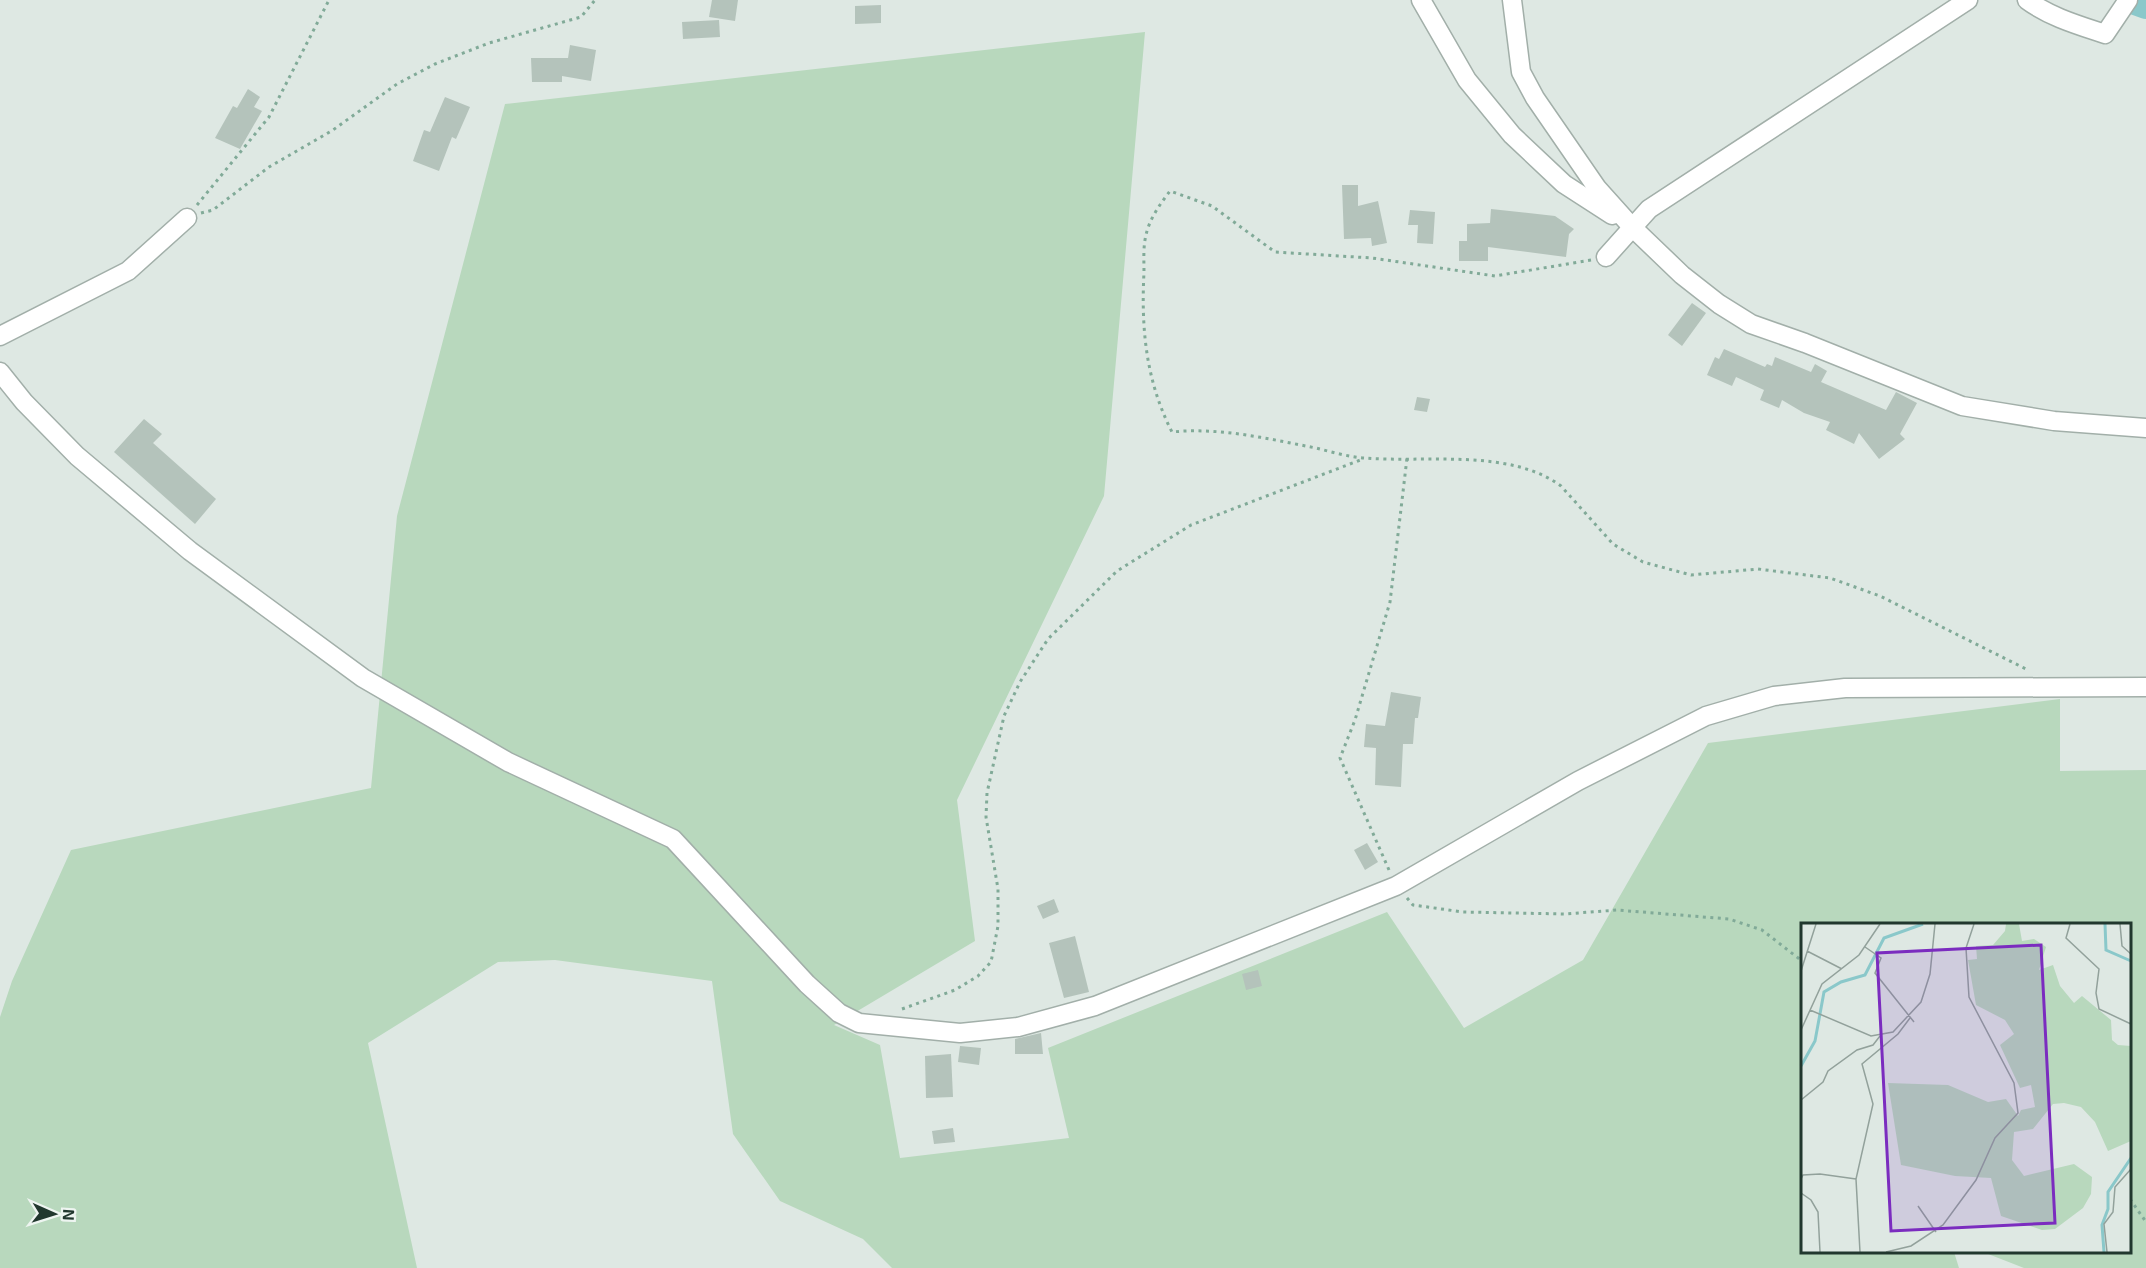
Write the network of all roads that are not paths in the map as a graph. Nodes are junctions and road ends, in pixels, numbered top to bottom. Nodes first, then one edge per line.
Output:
1 (1420, 0) edge
2 (1512, 0) edge
3 (1968, 0) edge
4 (2027, 0) edge
5 (2128, 0) edge
6 (187, 218) road end
7 (1632, 228) junction
8 (1606, 257) road end
9 (0, 336) edge
10 (0, 372) edge
11 (2146, 428) edge
12 (2146, 687) edge

1 - 7 street
2 - 7 street
3 - 7 street
4 - 5 street
6 - 9 street
7 - 8 street
7 - 11 street
10 - 12 street

